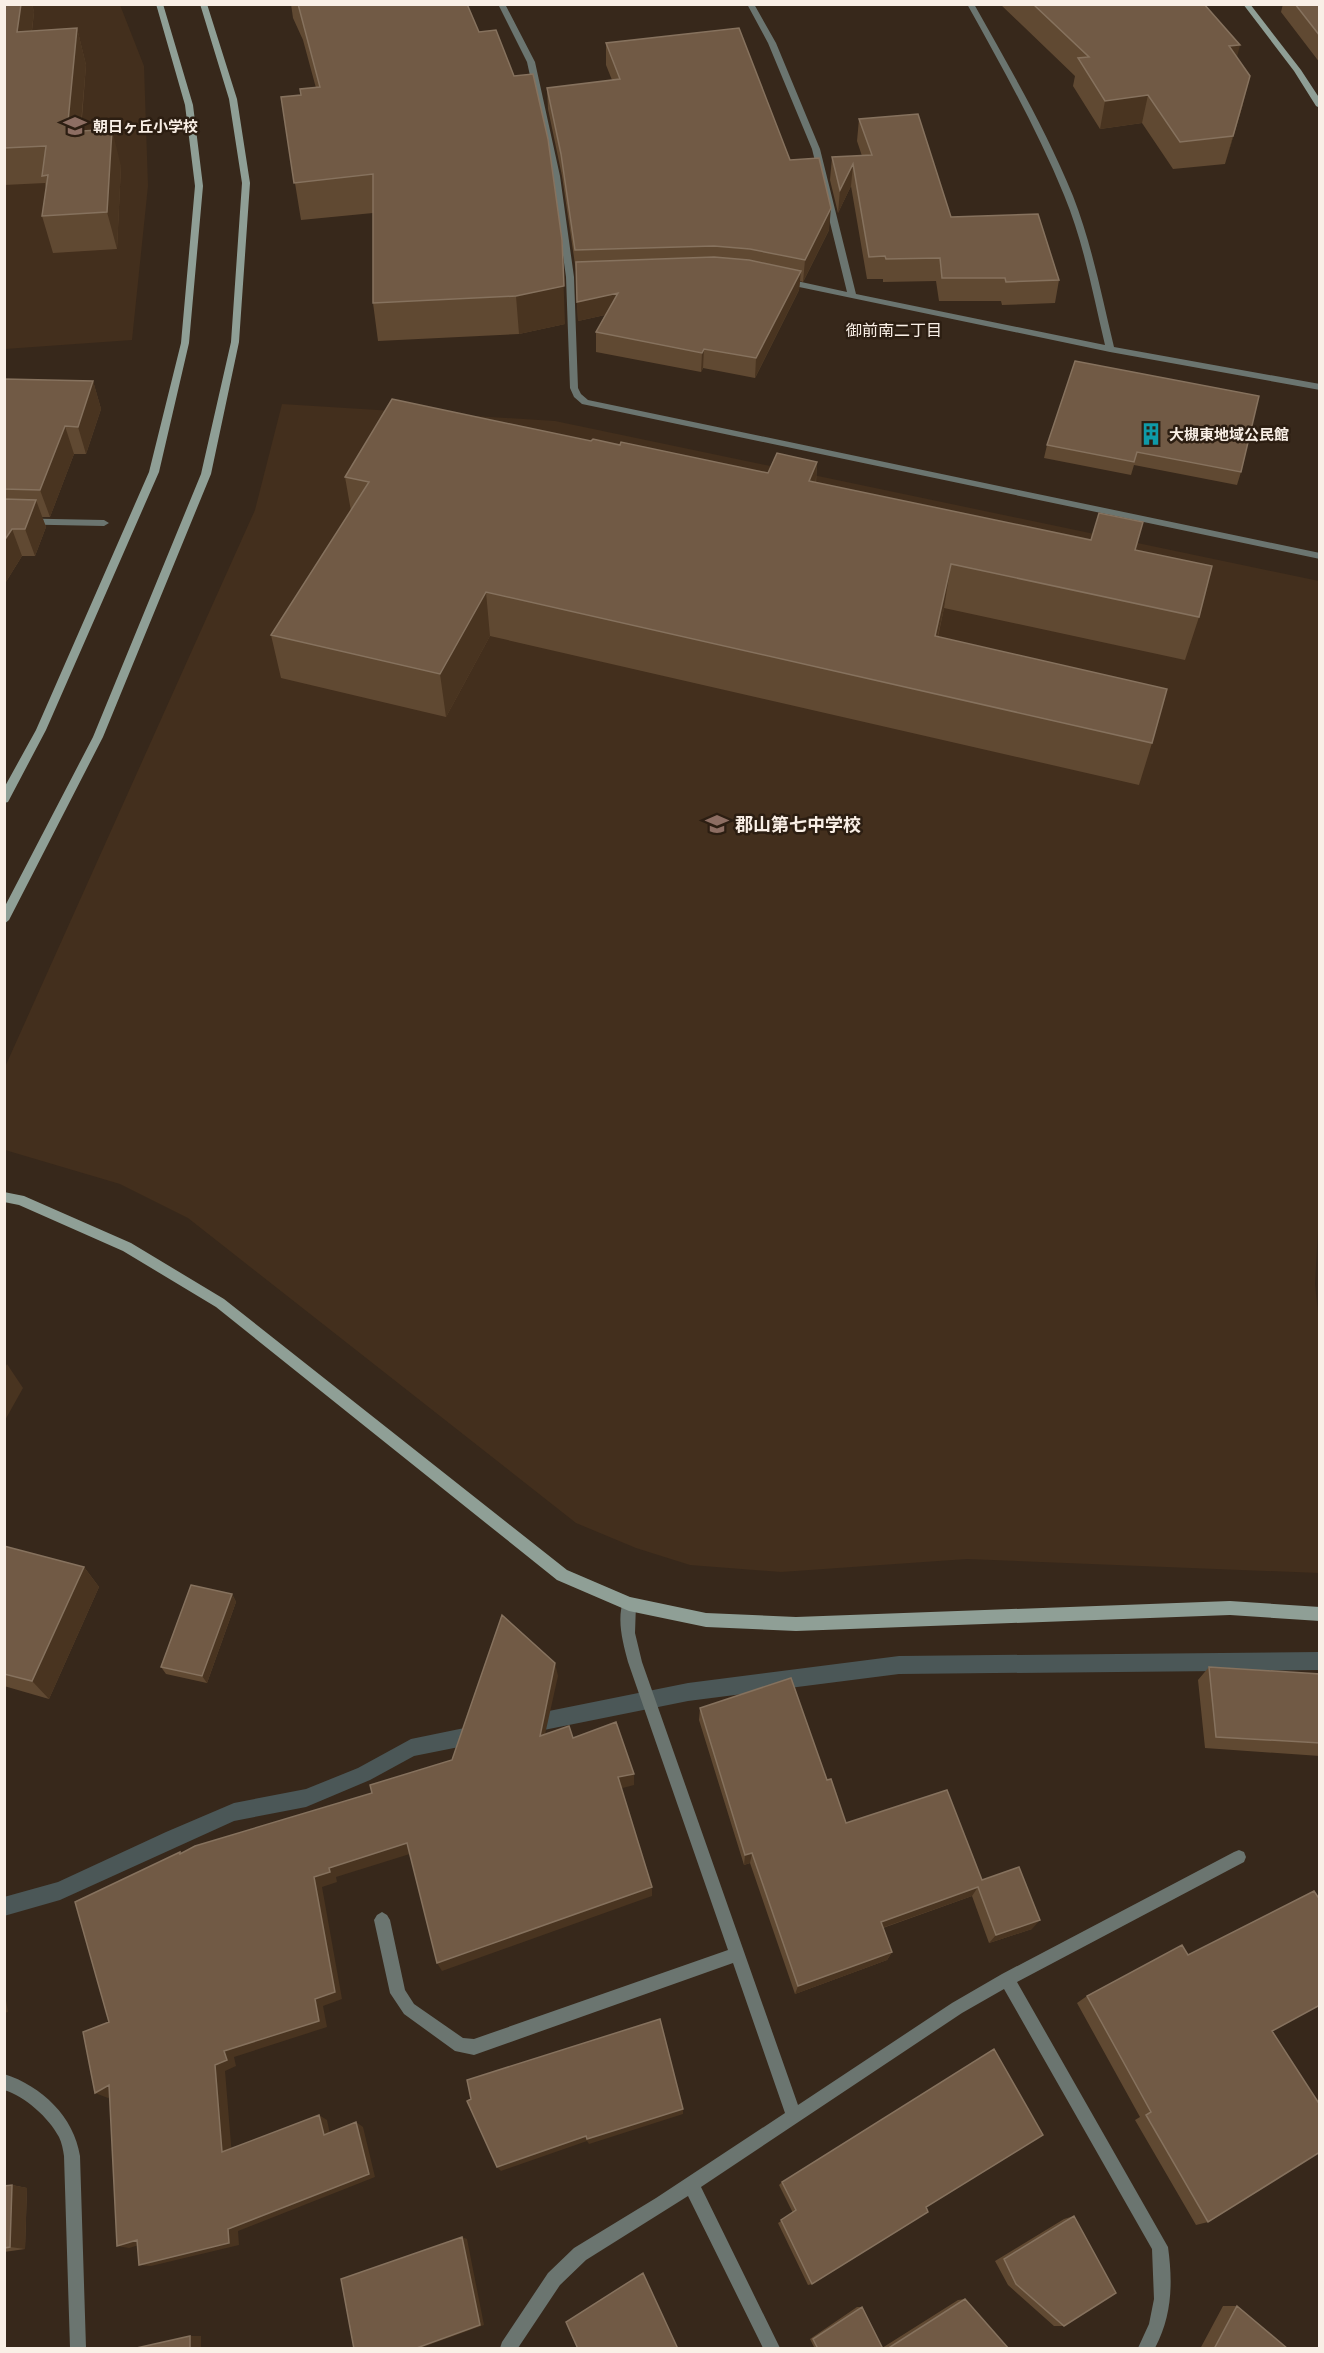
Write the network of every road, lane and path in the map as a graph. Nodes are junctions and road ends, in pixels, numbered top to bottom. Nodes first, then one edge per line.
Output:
1 (159, 4) edge
2 (203, 4) edge
3 (501, 4) edge
4 (750, 4) edge
5 (970, 4) edge
6 (1245, 4) edge
7 (1320, 106) edge
8 (582, 276) edge
9 (570, 277) junction
10 (772, 279) edge
11 (852, 294) junction
12 (1110, 349) junction
13 (1320, 387) edge
14 (4, 521) edge
15 (104, 523) dead end
16 (1320, 556) edge
17 (4, 799) edge
18 (4, 920) edge
19 (4, 1197) edge
20 (629, 1604) junction
21 (1320, 1614) edge
22 (1239, 1857) dead end
23 (382, 1920) dead end
24 (737, 1954) junction
25 (1007, 1978) junction
26 (4, 2082) edge
27 (794, 2117) junction
28 (691, 2184) junction
29 (78, 2349) edge
30 (508, 2349) edge
31 (772, 2349) edge
32 (1146, 2349) edge

1 - 17 street
2 - 18 street
3 - 9 street
4 - 11 street
5 - 12 street
6 - 7 street
8 - 9 street
9 - 16 street
10 - 11 street
11 - 12 street
12 - 13 street
14 - 15 street
19 - 20 street
20 - 21 street
20 - 24 street
22 - 25 street
23 - 24 street
24 - 27 street
25 - 27 street
25 - 32 street
26 - 29 street
27 - 28 street
28 - 30 street
28 - 31 street

